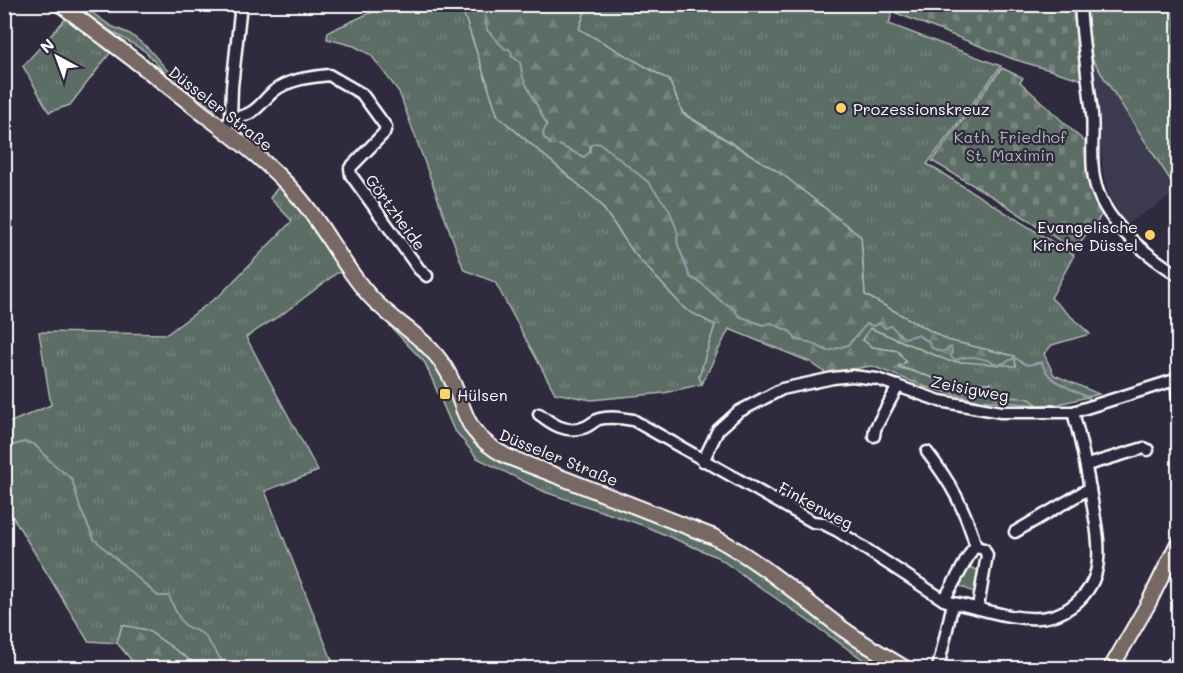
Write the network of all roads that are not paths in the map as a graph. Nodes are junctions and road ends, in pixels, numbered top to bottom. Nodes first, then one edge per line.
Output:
1 (60, 4) edge
2 (241, 4) edge
3 (1080, 4) edge
4 (228, 124) junction
5 (1179, 275) edge
6 (427, 276) dead end
7 (1177, 380) edge
8 (898, 386) junction
9 (1179, 399) edge
10 (1072, 412) junction
11 (539, 414) dead end
12 (874, 436) dead end
13 (1148, 450) dead end
14 (927, 452) dead end
15 (702, 460) junction
16 (1087, 465) junction
17 (1090, 488) junction
18 (1015, 532) dead end
19 (1179, 543) edge
20 (976, 547) junction
21 (949, 602) junction
22 (978, 607) junction
23 (1179, 659) edge
24 (905, 669) edge
25 (938, 669) edge
26 (1111, 669) edge
27 (1167, 669) edge

1 - 4 main road, Düsseler Straße
2 - 4 street
3 - 5 street
4 - 6 street, Görtzheide
4 - 24 main road, Düsseler Straße
7 - 9 street
7 - 10 street, Zeisigweg
8 - 10 street, Zeisigweg
8 - 12 street
8 - 15 street, Zeisigweg
10 - 16 street, Finkenweg
11 - 15 street, Finkenweg
13 - 16 street
14 - 20 street
15 - 21 street, Finkenweg
16 - 17 street, Finkenweg
17 - 18 street
17 - 22 street, Finkenweg
19 - 26 main road
20 - 21 street
20 - 22 street
21 - 22 street, Finkenweg
21 - 25 street
23 - 27 street

